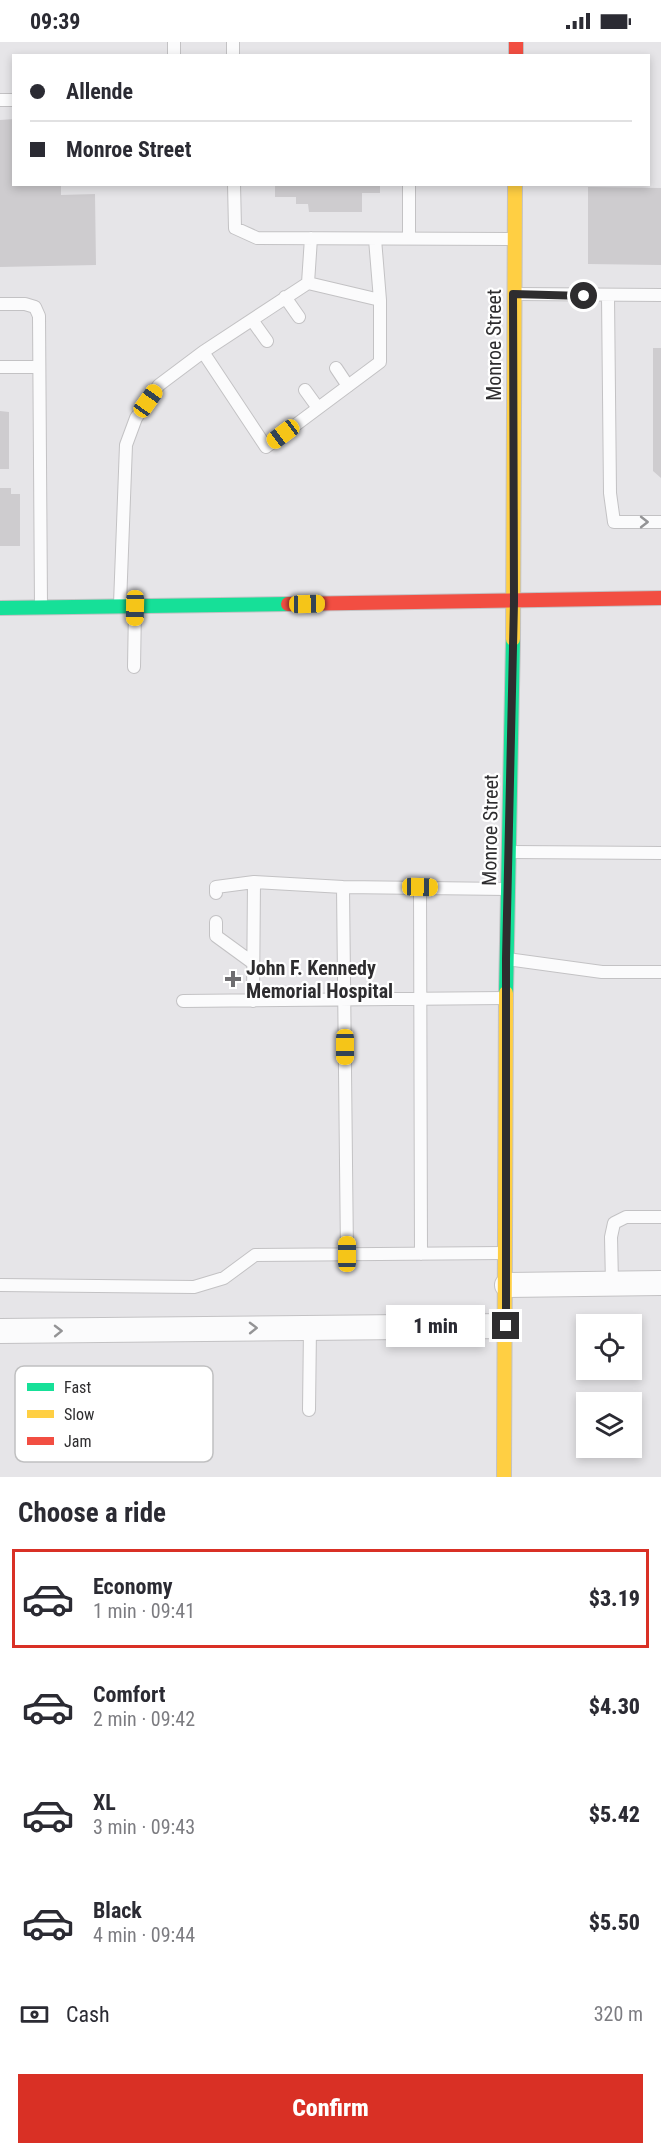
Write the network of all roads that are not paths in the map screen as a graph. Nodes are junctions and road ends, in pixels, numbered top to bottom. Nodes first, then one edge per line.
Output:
1 (234, 186) edge
2 (409, 186) edge
3 (514, 186) edge
4 (311, 238) junction
5 (375, 239) junction
6 (409, 239) junction
7 (514, 239) junction
8 (308, 283) junction
9 (513, 294) junction
10 (661, 295) edge
11 (608, 296) junction
12 (285, 297) junction
13 (380, 300) junction
14 (0, 304) edge
15 (299, 317) dead end
16 (252, 320) junction
17 (267, 341) dead end
18 (203, 352) junction
19 (0, 367) edge
20 (39, 367) junction
21 (336, 368) dead end
22 (348, 386) junction
23 (305, 390) dead end
24 (318, 408) junction
25 (661, 522) edge
26 (661, 598) edge
27 (514, 602) junction
28 (120, 608) junction
29 (135, 608) junction
30 (0, 609) edge
31 (41, 609) junction
32 (134, 667) dead end
33 (509, 852) junction
34 (661, 853) edge
35 (254, 882) junction
36 (343, 887) junction
37 (420, 887) junction
38 (508, 889) junction
39 (216, 893) dead end
40 (216, 922) dead end
41 (506, 959) junction
42 (253, 963) junction
43 (661, 972) edge
44 (506, 998) junction
45 (344, 1000) junction
46 (419, 1000) junction
47 (183, 1001) dead end
48 (253, 1001) junction
49 (661, 1217) edge
50 (506, 1253) junction
51 (347, 1254) junction
52 (421, 1254) junction
53 (612, 1283) junction
54 (661, 1283) edge
55 (507, 1285) junction
56 (0, 1286) edge
57 (506, 1326) junction
58 (310, 1328) junction
59 (0, 1331) edge
60 (309, 1410) dead end
61 (504, 1461) junction
62 (504, 1477) edge
63 (518, 1477) edge

1 - 4 lane
2 - 6 lane
3 - 7 main road, Monroe Street
4 - 5 lane
4 - 8 lane
5 - 6 lane
5 - 13 lane
6 - 7 lane
7 - 9 main road, Monroe Street
8 - 12 lane
8 - 13 lane
9 - 11 lane
9 - 27 main road, Monroe Street
10 - 11 lane
11 -> 25 lane
12 - 15 lane
12 - 16 lane
13 - 22 lane
14 - 20 lane
16 - 17 lane
16 - 18 lane
18 - 24 lane
18 - 28 lane
19 - 20 lane
20 - 31 lane
21 - 22 lane
22 - 24 lane
23 - 24 lane
26 - 27 main road
27 - 29 main road
27 - 33 main road, Monroe Street
28 - 29 main road
28 - 31 main road
29 - 32 lane
30 - 31 main road
33 - 34 lane
33 - 38 main road, Monroe Street
35 - 36 lane
35 - 39 lane
35 - 42 lane
36 - 37 lane
36 - 45 lane
37 - 38 lane
37 - 46 lane
38 - 41 main road, Monroe Street
40 - 42 lane
41 - 43 lane
41 - 44 main road, Monroe Street
42 - 48 lane
44 - 46 lane
44 - 50 main road, Monroe Street
45 - 46 lane
45 - 48 lane
45 - 51 lane
46 - 52 lane
47 - 48 lane
49 - 53 lane
50 - 52 lane
50 - 55 main road, Monroe Street
51 - 52 lane
51 - 56 lane
53 - 54 street
53 - 55 street
55 - 57 main road, Monroe Street
57 - 58 street
57 - 61 main road, Monroe Street
59 -> 58 street
58 - 60 lane
61 - 62 main road, Monroe Street
61 - 63 lane

